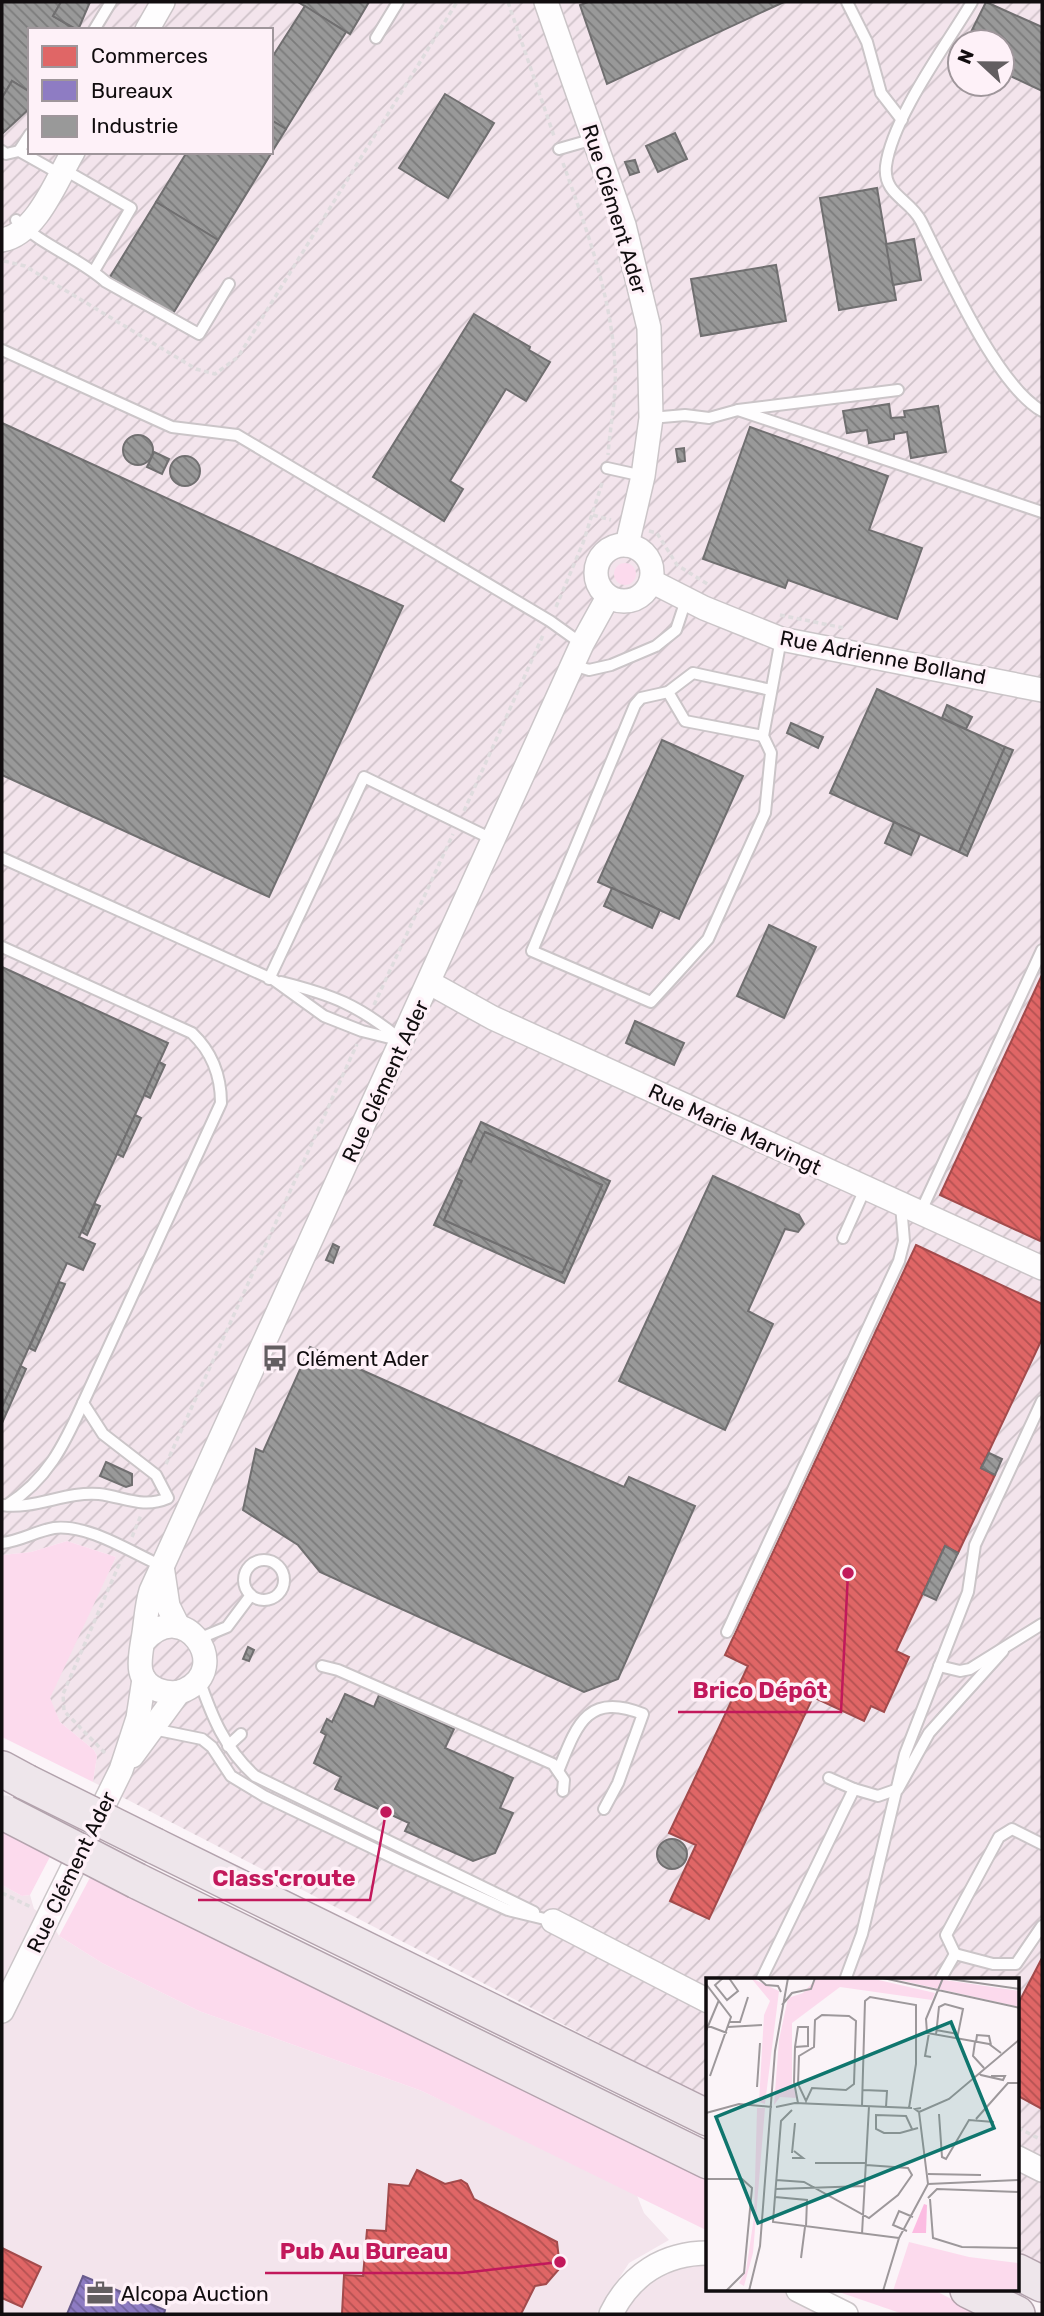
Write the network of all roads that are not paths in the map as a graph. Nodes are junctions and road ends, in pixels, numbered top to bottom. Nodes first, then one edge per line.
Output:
1 (111, 2) edge
2 (398, 2) edge
3 (546, 2) edge
4 (847, 2) edge
5 (972, 2) edge
6 (160, 3) edge
7 (95, 28) edge
8 (147, 28) edge
9 (376, 38) dead end
10 (901, 120) junction
11 (28, 137) edge
12 (594, 139) junction
13 (559, 149) road end
14 (2, 151) edge
15 (19, 151) junction
16 (64, 168) edge
17 (14, 226) edge
18 (2, 240) edge
19 (94, 271) junction
20 (229, 284) dead end
21 (2, 350) edge
22 (898, 390) dead end
23 (738, 410) junction
24 (1042, 411) edge
25 (651, 418) junction
26 (607, 468) road end
27 (643, 475) junction
28 (1042, 512) edge
29 (630, 536) junction
30 (651, 581) junction
31 (608, 597) junction
32 (686, 600) junction
33 (780, 639) junction
34 (578, 654) junction
35 (771, 690) junction
36 (1042, 690) edge
37 (668, 692) junction
38 (763, 736) junction
39 (494, 840) junction
40 (2, 858) edge
41 (2, 947) edge
42 (1042, 950) edge
43 (272, 979) junction
44 (430, 983) junction
45 (402, 1041) junction
46 (865, 1189) junction
47 (911, 1207) junction
48 (843, 1238) dead end
49 (1042, 1268) edge
50 (1042, 1401) edge
51 (83, 1404) junction
52 (178, 1503) junction
53 (3, 1506) edge
54 (2, 1543) edge
55 (162, 1566) junction
56 (251, 1595) dead end
57 (1042, 1624) edge
58 (178, 1626) junction
59 (727, 1632) dead end
60 (198, 1639) junction
61 (143, 1642) junction
62 (1003, 1651) junction
63 (322, 1666) dead end
64 (939, 1666) junction
65 (199, 1678) junction
66 (144, 1679) junction
67 (179, 1692) junction
68 (153, 1729) junction
69 (241, 1734) dead end
70 (228, 1746) junction
71 (559, 1769) junction
72 (121, 1770) junction
73 (14, 1775) edge
74 (829, 1778) dead end
75 (272, 1783) junction
76 (854, 1789) junction
77 (898, 1789) junction
78 (563, 1791) dead end
79 (264, 1796) junction
80 (604, 1809) dead end
81 (3, 1812) edge
82 (1042, 1844) edge
83 (553, 1921) junction
84 (1042, 1926) edge
85 (955, 1954) junction
86 (762, 1978) edge
87 (846, 1978) edge
88 (941, 1978) edge
89 (706, 2000) edge
90 (2, 2011) edge
91 (706, 2117) edge
92 (1020, 2159) edge
93 (706, 2160) edge
94 (1042, 2170) edge
95 (706, 2253) edge
96 (1020, 2273) edge
97 (1042, 2284) edge
98 (802, 2292) edge
99 (972, 2292) edge
100 (611, 2314) edge
101 (846, 2314) edge
102 (1017, 2314) edge

1 - 7 lane
2 - 9 lane
3 - 12 street, Rue Clément Ader
4 - 10 lane
5 - 10 lane
6 - 8 street
10 - 24 lane
11 - 15 lane
12 - 13 lane
12 - 25 street, Rue Clément Ader
14 - 15 lane
15 - 16 lane
16 - 17 street
16 - 19 lane
17 - 18 street
17 - 19 lane
19 - 20 lane
21 - 34 lane
22 - 23 lane
23 - 25 lane
23 - 28 lane
25 - 27 street, Rue Clément Ader
26 - 27 lane
27 - 29 street, Rue Clément Ader
29 - 30 street
29 - 31 street
30 - 31 street
30 - 32 street, Rue Adrienne Bolland
31 - 34 street, Rue Clément Ader
32 - 33 street, Rue Adrienne Bolland
32 - 34 lane
33 - 35 lane
33 - 36 street, Rue Adrienne Bolland
34 - 39 street, Rue Clément Ader
35 - 37 lane
35 - 38 lane
37 - 38 lane
37 - 38 lane
39 - 43 lane
39 - 44 street, Rue Clément Ader
40 - 43 lane
41 - 51 lane
42 - 47 lane
43 - 45 lane
43 - 45 lane
44 - 45 street, Rue Clément Ader
44 - 46 street, Rue Marie Marvingt
45 - 52 street, Rue Clément Ader
46 - 47 street, Rue Marie Marvingt
46 - 48 lane
47 - 49 street, Rue Marie Marvingt
47 - 59 lane
50 - 64 lane
51 - 52 lane
51 - 53 lane
52 - 53 lane
52 - 55 street, Rue Clément Ader
54 - 55 lane
55 - 58 street
55 - 61 street, Rue Clément Ader
56 - 60 lane
57 - 62 lane
58 - 60 street
58 - 61 street
60 - 65 street
61 - 66 street, Rue Clément Ader
62 - 64 lane
62 - 77 lane
63 - 71 lane
64 - 77 lane
65 - 67 street, Rue Clément Ader
65 - 70 lane
66 - 67 street
66 - 72 street, Rue Clément Ader
67 - 68 street, Rue Clément Ader
68 - 72 street, Rue Clément Ader
68 - 79 lane
69 - 70 lane
70 - 75 lane
71 - 78 lane
71 - 80 lane
72 - 90 street, Rue Clément Ader
73 - 91 main road, bridge
74 - 76 lane
75 - 79 lane
75 - 83 lane
76 - 77 lane
76 - 86 lane
77 - 87 lane
79 - 83 lane
81 - 93 main road, bridge
82 - 85 lane
83 - 89 street
84 - 85 lane
85 - 88 lane
92 - 94 street
95 - 100 street
96 - 97 main road
98 - 101 street
99 - 102 main road

